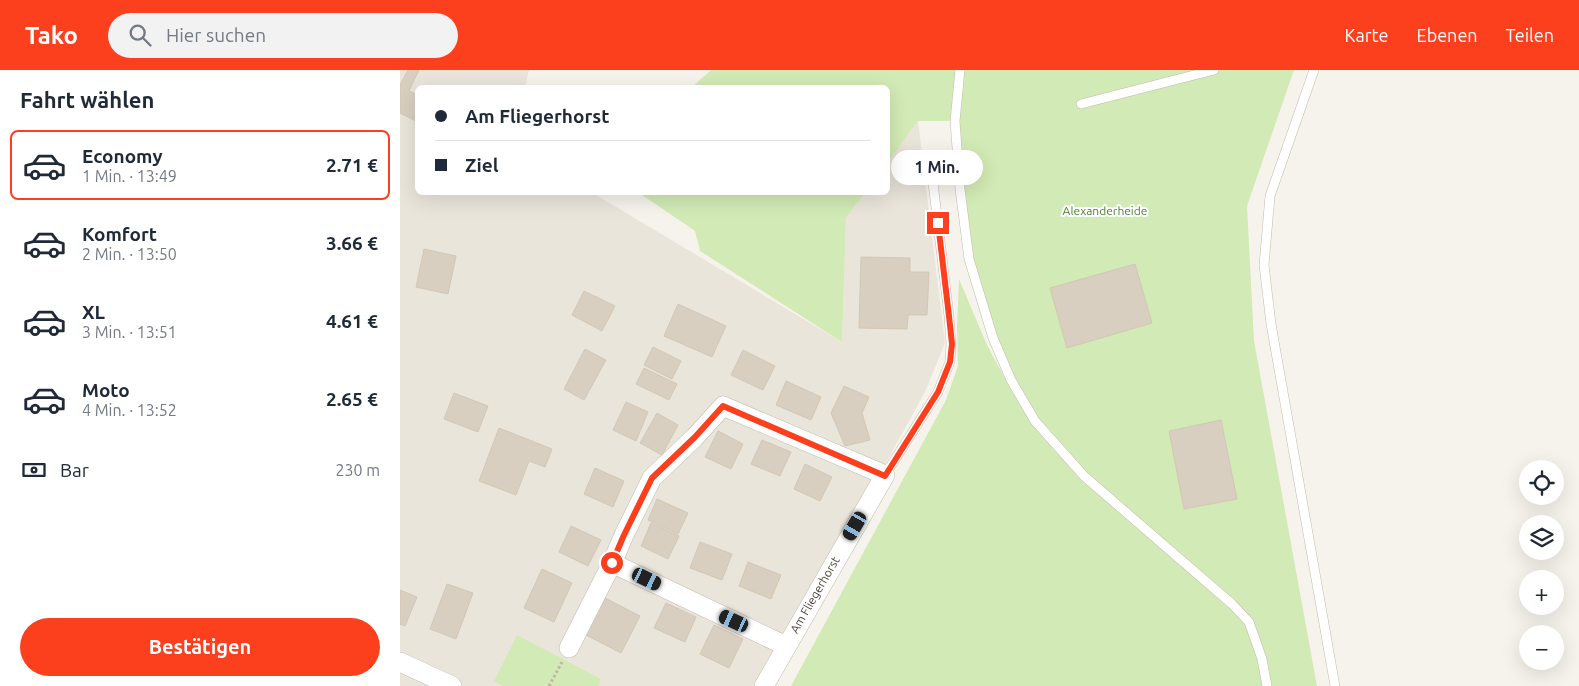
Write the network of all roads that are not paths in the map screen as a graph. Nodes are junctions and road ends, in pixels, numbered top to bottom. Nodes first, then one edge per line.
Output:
1 (960, 70) edge
2 (1214, 70) edge
3 (1314, 70) edge
4 (1081, 104) dead end
5 (930, 158) dead end
6 (885, 476) junction
7 (612, 563) junction
8 (786, 646) junction
9 (569, 648) road end
10 (400, 662) edge
11 (452, 686) edge
12 (764, 686) edge
13 (1267, 686) edge
14 (1335, 686) edge

1 - 13 lane
2 - 4 lane
3 - 14 lane
5 - 6 lane
6 - 7 street
6 - 8 street, Am Fliegerhorst
7 - 8 street, Am Fliegerhorst
7 - 9 street
8 - 12 street, Am Fliegerhorst
10 - 11 street

